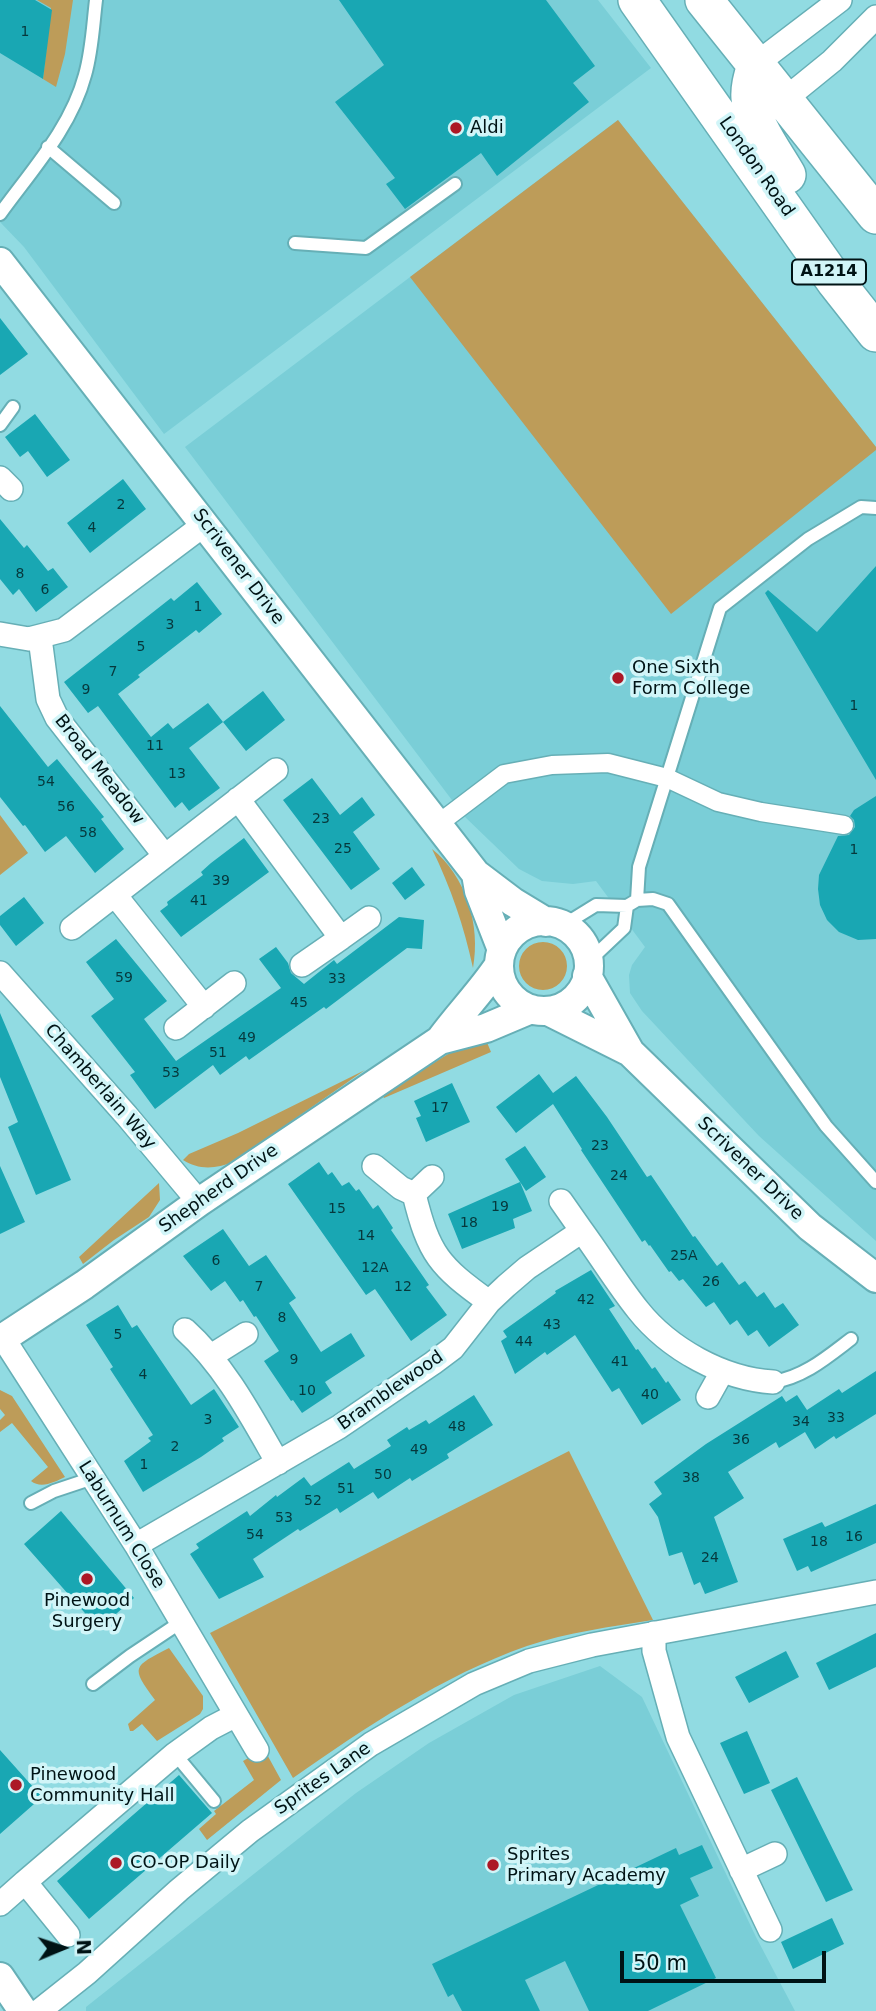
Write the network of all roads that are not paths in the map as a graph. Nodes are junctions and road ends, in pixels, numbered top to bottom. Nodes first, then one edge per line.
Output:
1 (96, 0) edge
2 (638, 0) edge
3 (704, 0) edge
4 (840, 0) edge
5 (876, 17) edge
6 (674, 52) junction
7 (763, 88) junction
8 (48, 148) junction
9 (455, 184) dead end
10 (114, 203) dead end
11 (0, 214) edge
12 (876, 215) edge
13 (295, 243) dead end
14 (0, 262) edge
15 (876, 293) edge
16 (876, 333) edge
17 (13, 407) dead end
18 (0, 425) edge
19 (876, 508) edge
20 (205, 524) junction
21 (0, 634) edge
22 (40, 638) junction
23 (276, 770) dead end
24 (667, 778) junction
25 (238, 799) junction
26 (438, 824) junction
27 (844, 825) dead end
28 (165, 856) junction
29 (476, 874) junction
30 (115, 895) junction
31 (632, 903) junction
32 (369, 918) dead end
33 (554, 924) junction
34 (72, 929) dead end
35 (341, 938) junction
36 (501, 957) junction
37 (302, 965) dead end
38 (588, 969) junction
39 (0, 973) edge
40 (234, 983) dead end
41 (204, 1007) junction
42 (539, 1010) junction
43 (176, 1028) dead end
44 (440, 1040) junction
45 (630, 1052) junction
46 (374, 1166) dead end
47 (432, 1177) dead end
48 (876, 1182) edge
49 (414, 1194) junction
50 (561, 1201) dead end
51 (199, 1202) junction
52 (582, 1231) junction
53 (876, 1278) edge
54 (489, 1302) junction
55 (185, 1330) dead end
56 (246, 1334) dead end
57 (1, 1339) edge
58 (851, 1339) dead end
59 (211, 1356) junction
60 (722, 1372) junction
61 (773, 1382) joint
62 (708, 1398) dead end
63 (278, 1462) junction
64 (93, 1478) junction
65 (31, 1503) dead end
66 (136, 1545) junction
67 (876, 1592) edge
68 (181, 1622) junction
69 (654, 1633) junction
70 (93, 1684) dead end
71 (236, 1715) junction
72 (257, 1750) dead end
73 (175, 1755) junction
74 (214, 1801) dead end
75 (775, 1854) dead end
76 (741, 1870) junction
77 (25, 1882) junction
78 (0, 1904) edge
79 (770, 1930) dead end
80 (68, 1935) dead end
81 (0, 1978) edge
82 (23, 2011) edge
83 (39, 2011) edge

1 - 8 lane
2 - 6 main road, London Road / A1214
3 - 7 main road
4 - 7 street
5 - 7 street
6 - 7 main road
6 - 16 main road, London Road / A1214
7 - 12 main road
7 - 15 main road
8 - 10 lane
8 - 11 lane
9 - 13 lane
14 - 20 street, Scrivener Drive
17 - 18 lane
19 - 24 lane
20 - 22 street
20 - 26 street, Scrivener Drive
21 - 22 street
22 - 28 street, Broad Meadow
23 - 25 street
24 - 26 street
24 - 27 street
24 - 31 lane
25 - 28 street
25 - 35 street
26 - 29 street, Scrivener Drive
28 - 30 street
29 - 33 street, Scrivener Drive
29 - 36 street, Scrivener Drive
30 - 34 street
30 - 41 street
31 - 33 lane
31 - 38 lane
31 - 48 lane
32 - 35 street
33 - 36 street
33 - 38 street
35 - 37 street
36 - 42 street
36 - 44 street, Shepherd Drive
38 - 42 street
38 - 45 street, Scrivener Drive
39 - 51 street, Chamberlain Way
40 - 41 street
41 - 43 street
42 - 44 street, Shepherd Drive
42 - 45 street, Scrivener Drive
44 - 51 street, Shepherd Drive
45 - 53 street, Scrivener Drive
46 - 49 street
47 - 49 street
49 - 54 street
50 - 52 street
51 - 57 street, Shepherd Drive
52 - 54 street, Bramblewood
52 - 60 street
54 - 63 street, Bramblewood
55 - 59 street
56 - 59 street
57 - 64 street, Laburnum Close
58 - 61 lane
59 - 63 street
60 - 61 street
60 - 62 street
63 - 66 street, Bramblewood
64 - 65 lane
64 - 66 street, Laburnum Close
66 - 68 street, Laburnum Close
67 - 69 street, Sprites Lane
68 - 70 lane
68 - 71 street, Laburnum Close
69 - 76 street
69 - 83 street, Sprites Lane
71 - 72 street, Laburnum Close
71 - 73 street
73 - 74 lane
73 - 77 street
75 - 76 street
76 - 79 street
77 - 78 street
77 - 80 street
81 - 82 street

